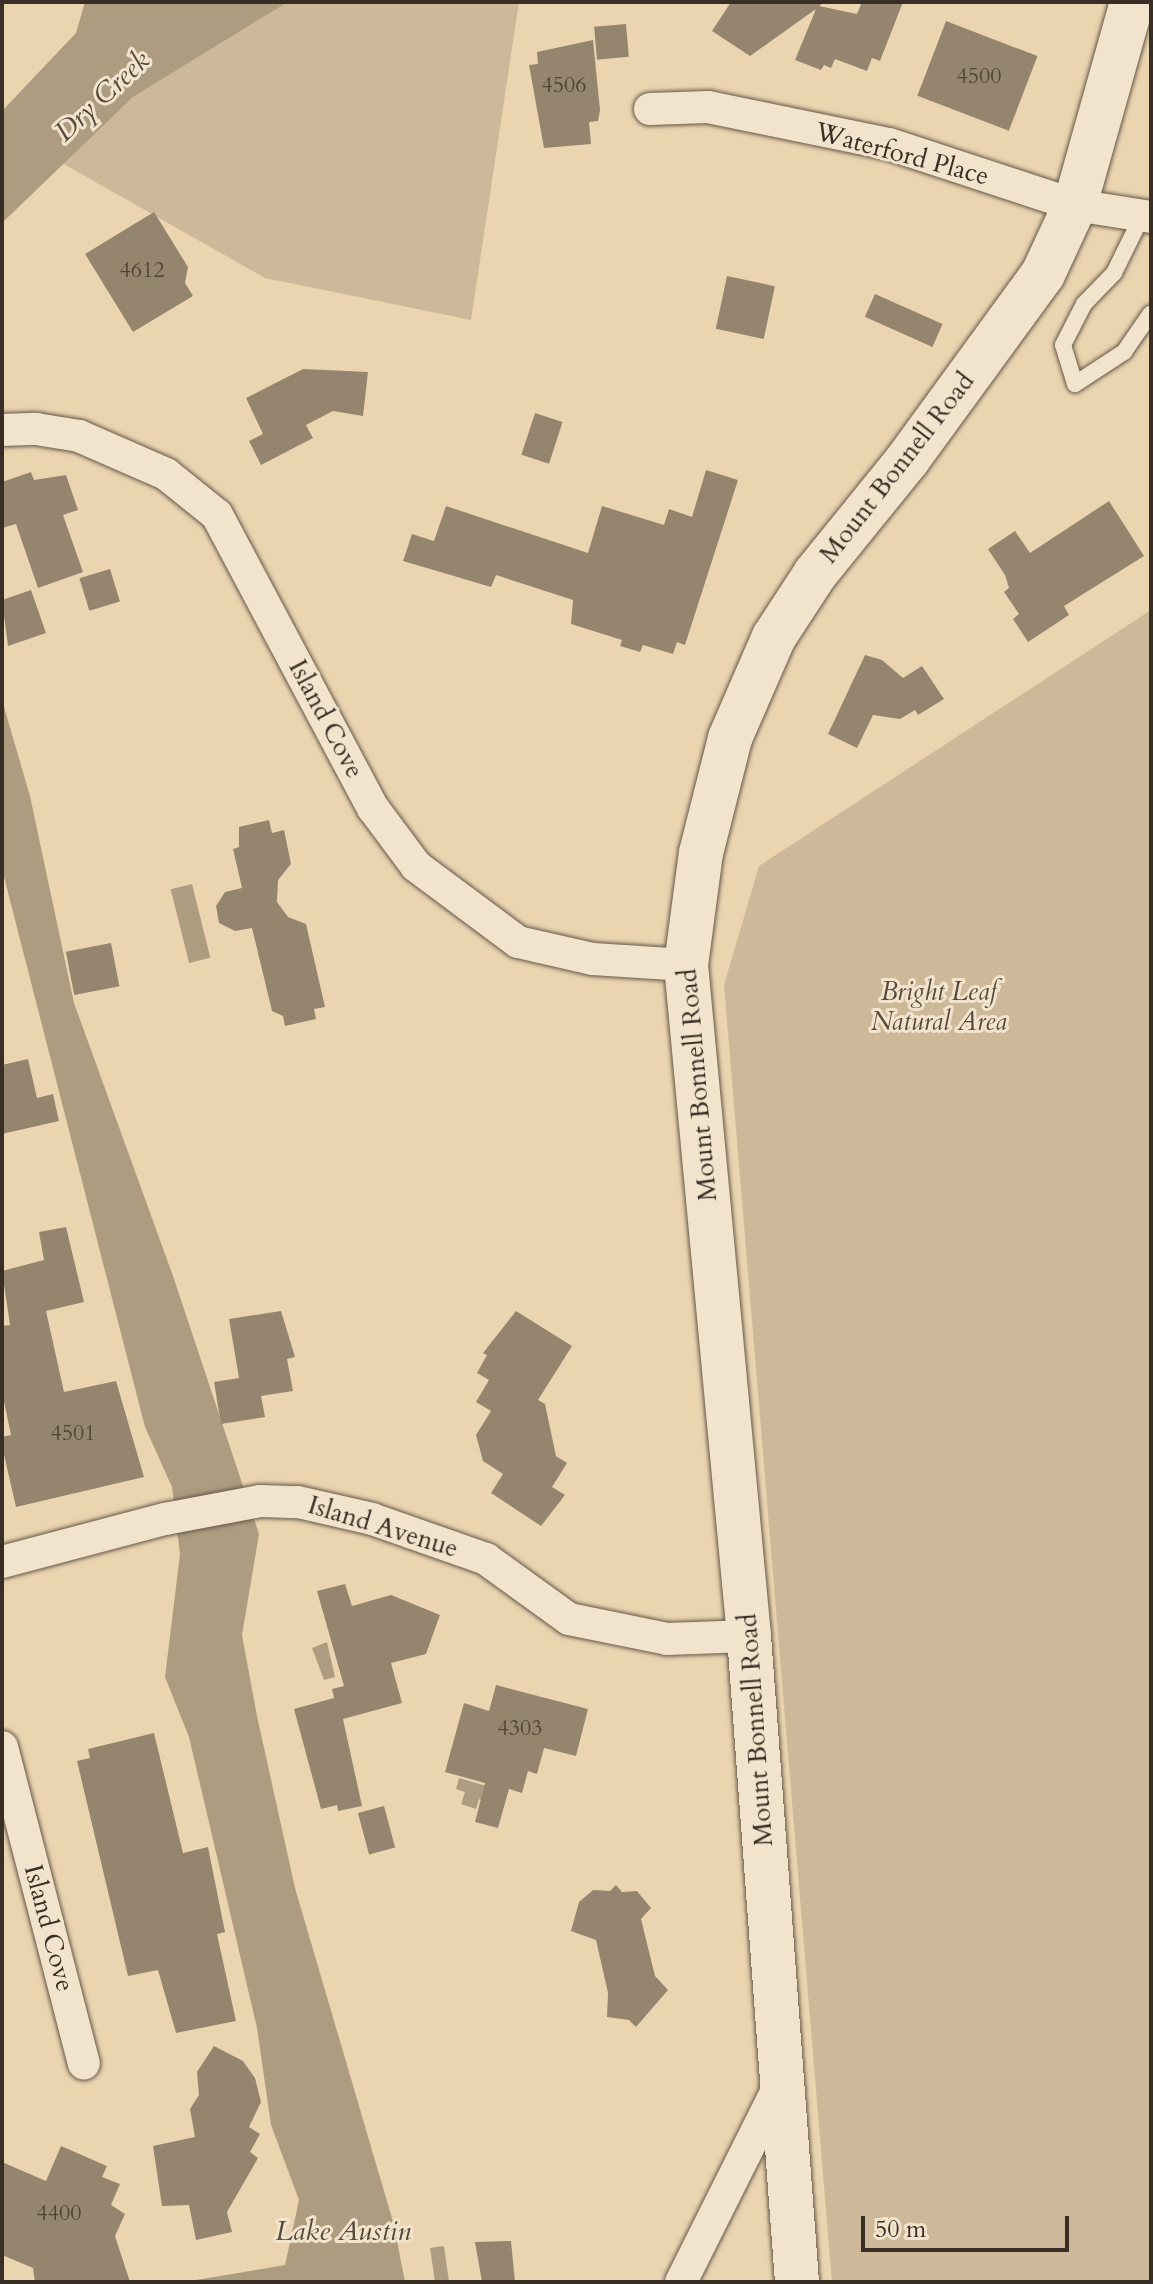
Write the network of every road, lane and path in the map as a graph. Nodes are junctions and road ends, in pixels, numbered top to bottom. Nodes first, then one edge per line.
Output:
1 (1132, 2) edge
2 (650, 109) dead end
3 (1075, 205) junction
4 (1147, 216) edge
5 (1151, 313) edge
6 (2, 430) edge
7 (686, 965) junction
8 (2, 1562) edge
9 (749, 1636) junction
10 (2, 1747) edge
11 (84, 2064) dead end
12 (781, 2082) junction
13 (681, 2282) edge
14 (797, 2282) edge

1 - 3 street, Mount Bonnell Road
2 - 3 street, Waterford Place
3 - 4 street, Waterford Place
3 - 7 street, Mount Bonnell Road
4 - 5 lane
6 - 7 street, Island Cove
7 - 9 street, Mount Bonnell Road
8 - 9 street, Island Avenue
9 - 12 street, Mount Bonnell Road
10 - 11 street, Island Cove
12 - 13 street
12 - 14 street, Mount Bonnell Road

